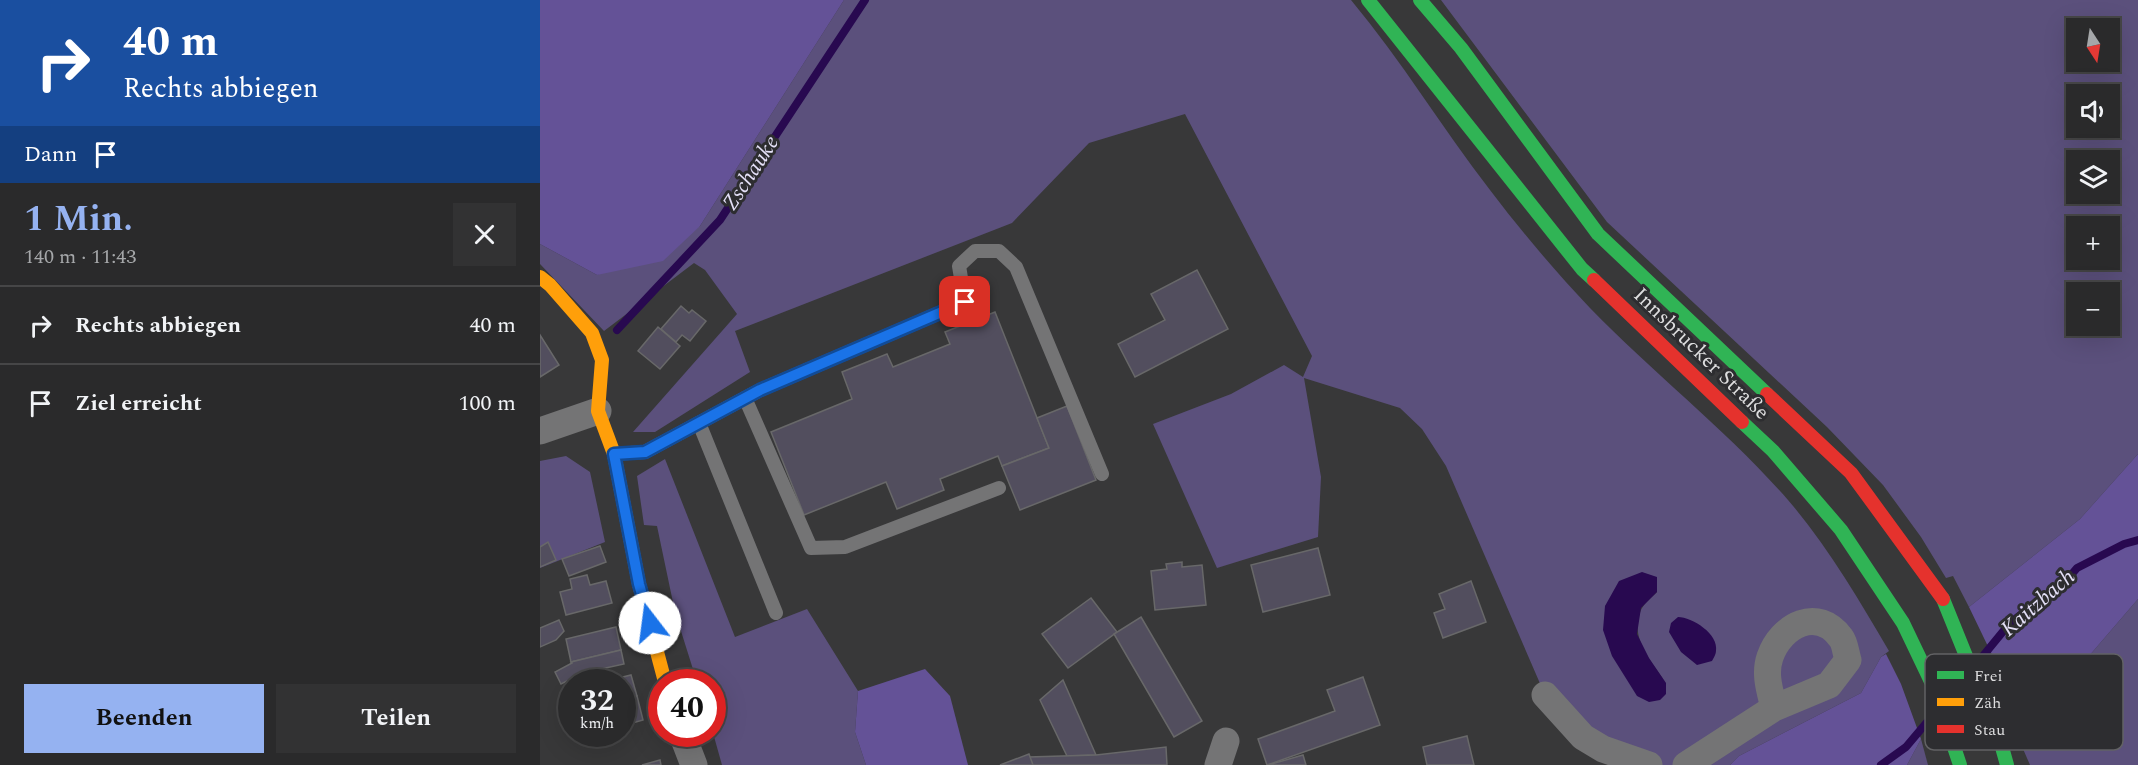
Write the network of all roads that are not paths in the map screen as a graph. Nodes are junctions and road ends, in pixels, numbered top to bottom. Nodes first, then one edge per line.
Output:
1 (1368, 0) edge
2 (1420, 0) edge
3 (540, 278) edge
4 (745, 398) junction
5 (598, 411) junction
6 (699, 423) junction
7 (540, 431) edge
8 (614, 454) junction
9 (1102, 474) dead end
10 (999, 488) dead end
11 (776, 612) dead end
12 (1965, 654) edge
13 (662, 669) edge
14 (1925, 669) edge
15 (1545, 695) dead end
16 (1774, 708) dead end
17 (687, 747) edge
18 (2003, 750) edge
19 (694, 765) edge
20 (1649, 765) edge
21 (1686, 765) edge
22 (2007, 765) edge

1 - 14 main road, Innsbrucker Straße
2 - 12 main road, Innsbrucker Straße
3 - 5 main road
4 - 6 lane
4 - 9 lane
4 - 10 lane
5 - 7 street
5 - 8 main road
6 - 8 lane
6 - 11 lane
8 - 13 main road
15 - 20 street
16 - 21 street
17 - 19 street
18 - 22 main road, Innsbrucker Straße

